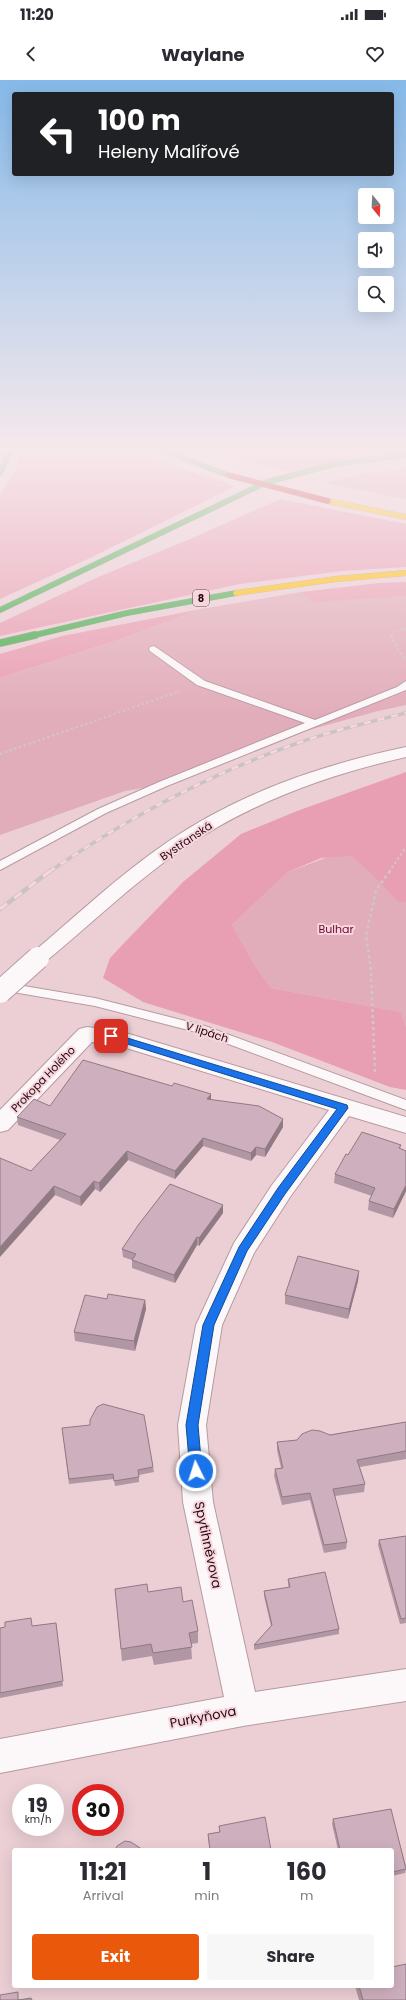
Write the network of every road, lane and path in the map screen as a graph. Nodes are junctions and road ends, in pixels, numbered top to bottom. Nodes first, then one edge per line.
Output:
1 (156, 537) edge
2 (406, 572) edge
3 (0, 610) edge
4 (406, 629) edge
5 (0, 643) edge
6 (154, 649) dead end
7 (406, 660) edge
8 (201, 683) junction
9 (406, 684) edge
10 (314, 723) junction
11 (406, 752) edge
12 (0, 754) edge
13 (406, 848) edge
14 (0, 866) edge
15 (0, 986) edge
16 (0, 992) edge
17 (375, 1094) junction
18 (406, 1105) edge
19 (343, 1108) junction
20 (0, 1124) edge
21 (406, 1125) edge
22 (406, 1685) edge
23 (243, 1710) junction
24 (0, 1756) edge

1 - 3 highway
2 - 5 highway, 8
4 - 7 path
6 - 8 lane
8 - 10 lane
8 - 12 path
9 - 10 lane
10 - 14 lane
11 - 16 street, Bystřanská, bridge
13 - 17 path
15 - 17 lane, V lipách
17 - 18 lane, V lipách
19 - 20 street, Prokopa Holého
19 - 21 street
19 - 23 street, Spytihněvova
22 - 23 street, Purkyňova
23 - 24 street, Purkyňova

